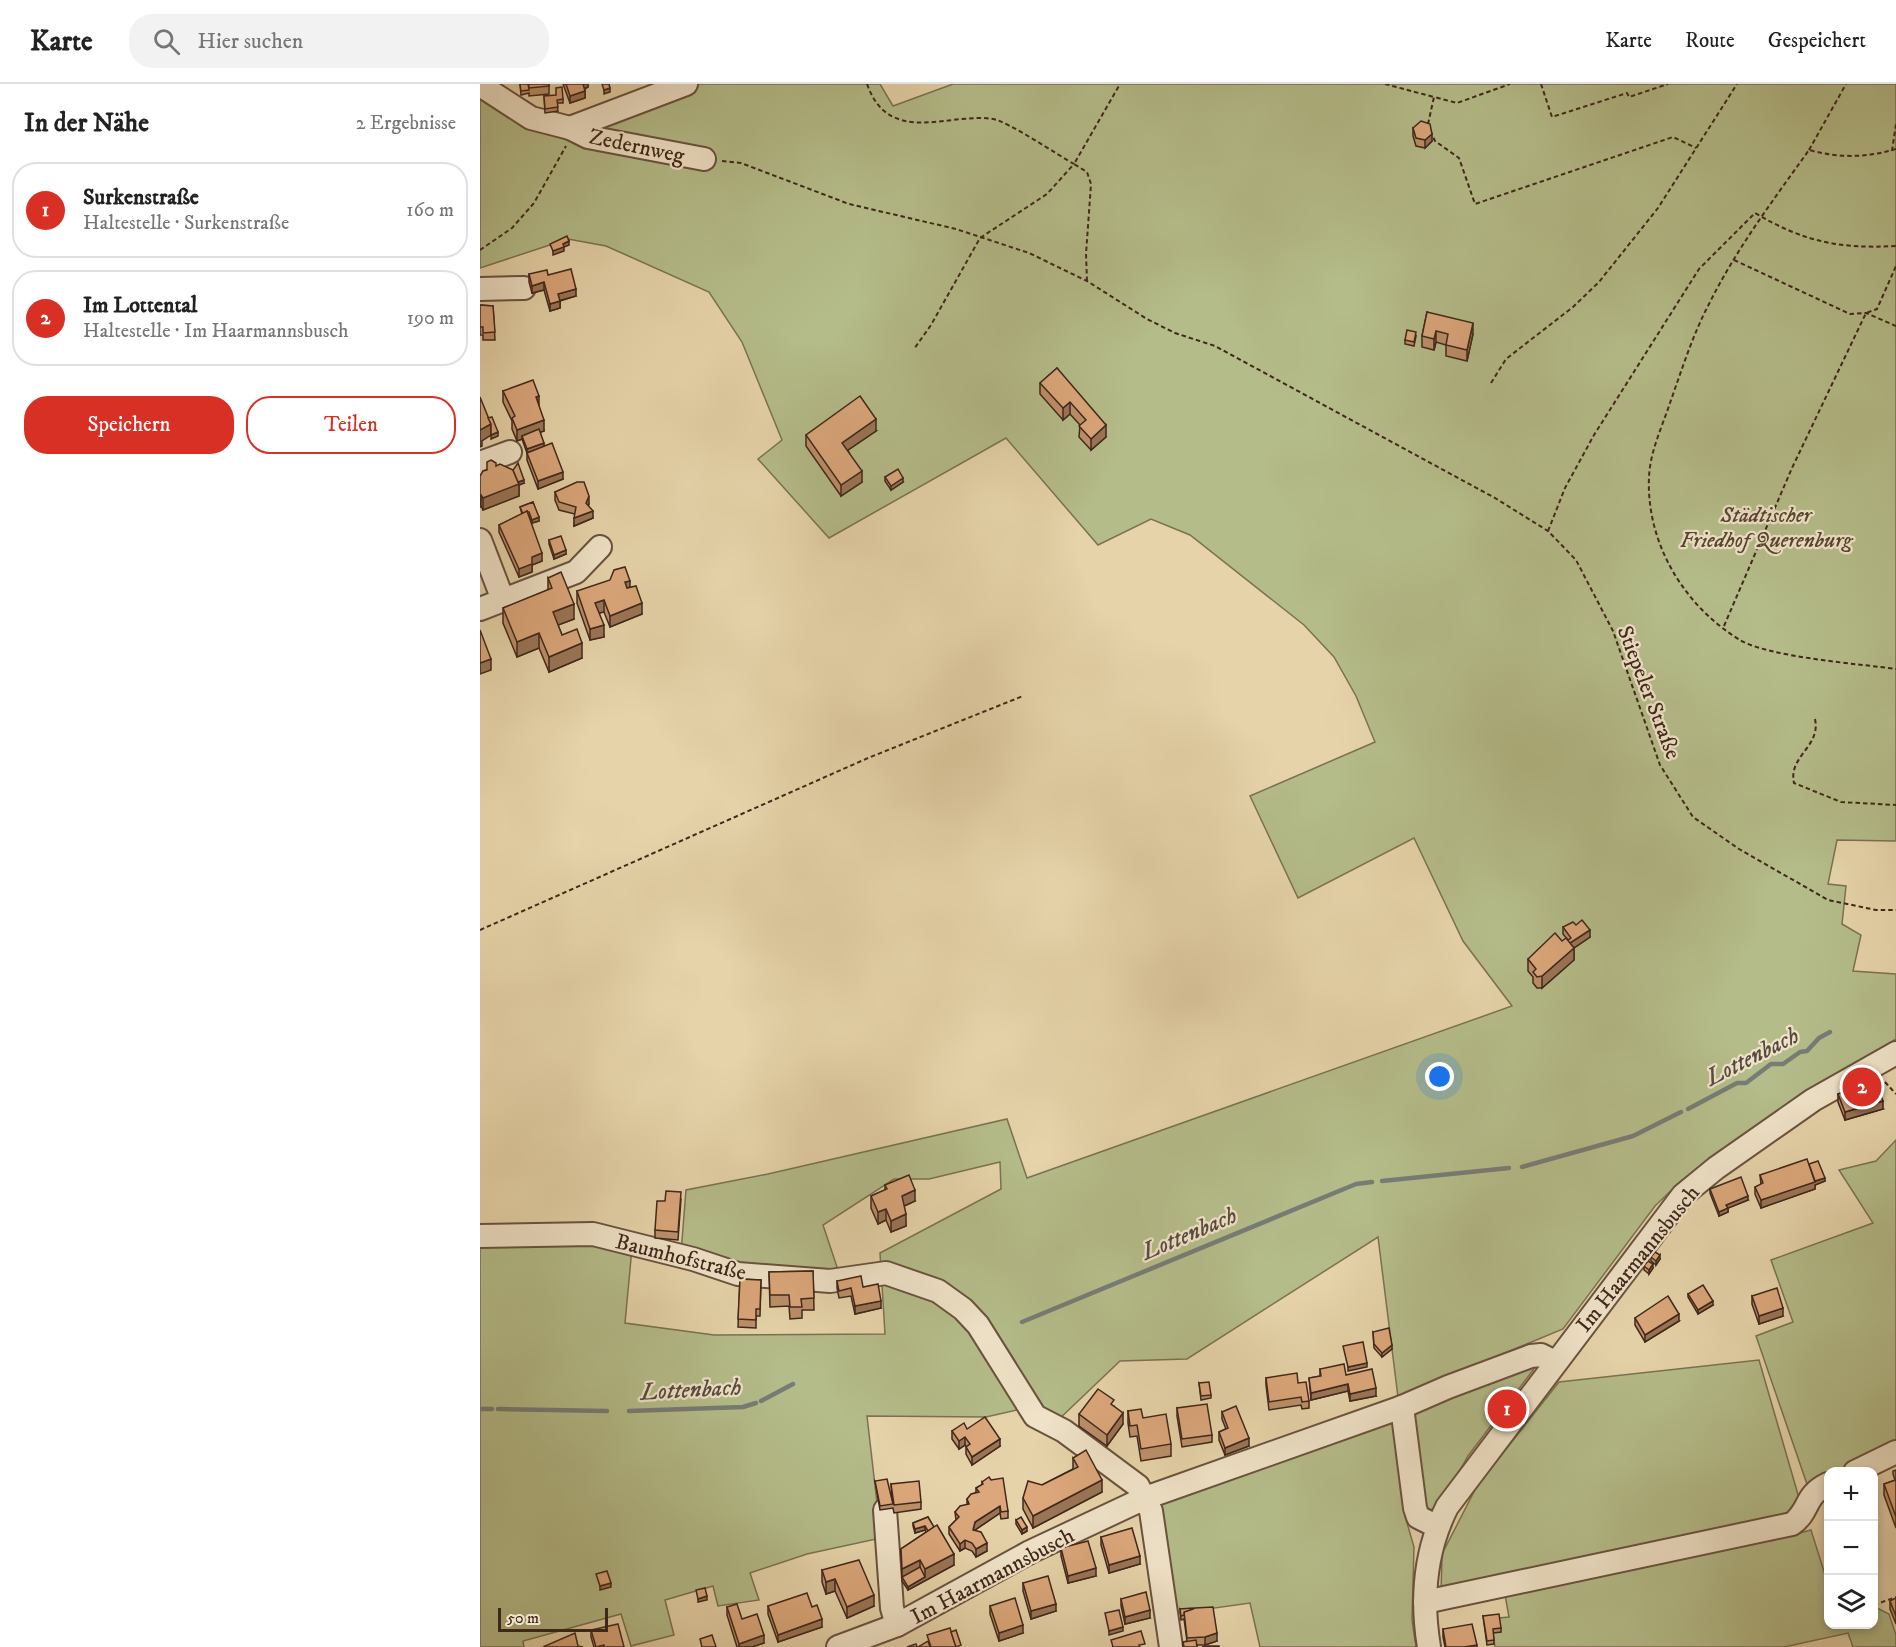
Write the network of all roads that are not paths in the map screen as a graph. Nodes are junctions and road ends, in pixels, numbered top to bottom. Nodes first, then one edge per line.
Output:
1 (686, 84) edge
2 (480, 85) edge
3 (570, 128) junction
4 (704, 159) road end
5 (524, 288) dead end
6 (480, 289) edge
7 (510, 452) dead end
8 (480, 463) edge
9 (480, 540) edge
10 (600, 548) dead end
11 (503, 600) junction
12 (480, 609) edge
13 (1896, 1053) edge
14 (480, 1236) edge
15 (1555, 1362) junction
16 (1402, 1407) junction
17 (1896, 1452) edge
18 (1865, 1467) edge
19 (1824, 1487) edge
20 (1145, 1498) junction
21 (885, 1510) edge
22 (1438, 1527) junction
23 (1425, 1602) junction
24 (897, 1625) junction
25 (838, 1647) edge
26 (1171, 1647) edge
27 (1429, 1647) edge

1 - 3 street
2 - 3 street, Zedernweg
3 - 4 street, Zedernweg
5 - 6 street
7 - 8 street
9 - 11 street
10 - 11 street
11 - 12 street
13 - 15 street, Im Haarmannsbusch
14 - 20 street, Baumhofstraße
15 - 16 street, Im Haarmannsbusch
15 - 22 street
16 - 20 street, Im Haarmannsbusch
16 - 22 street
17 - 18 street
19 - 23 street
20 - 24 street, Im Haarmannsbusch
20 - 26 street
21 - 24 street
22 - 23 street
23 - 27 street
24 - 25 street, Im Haarmannsbusch

